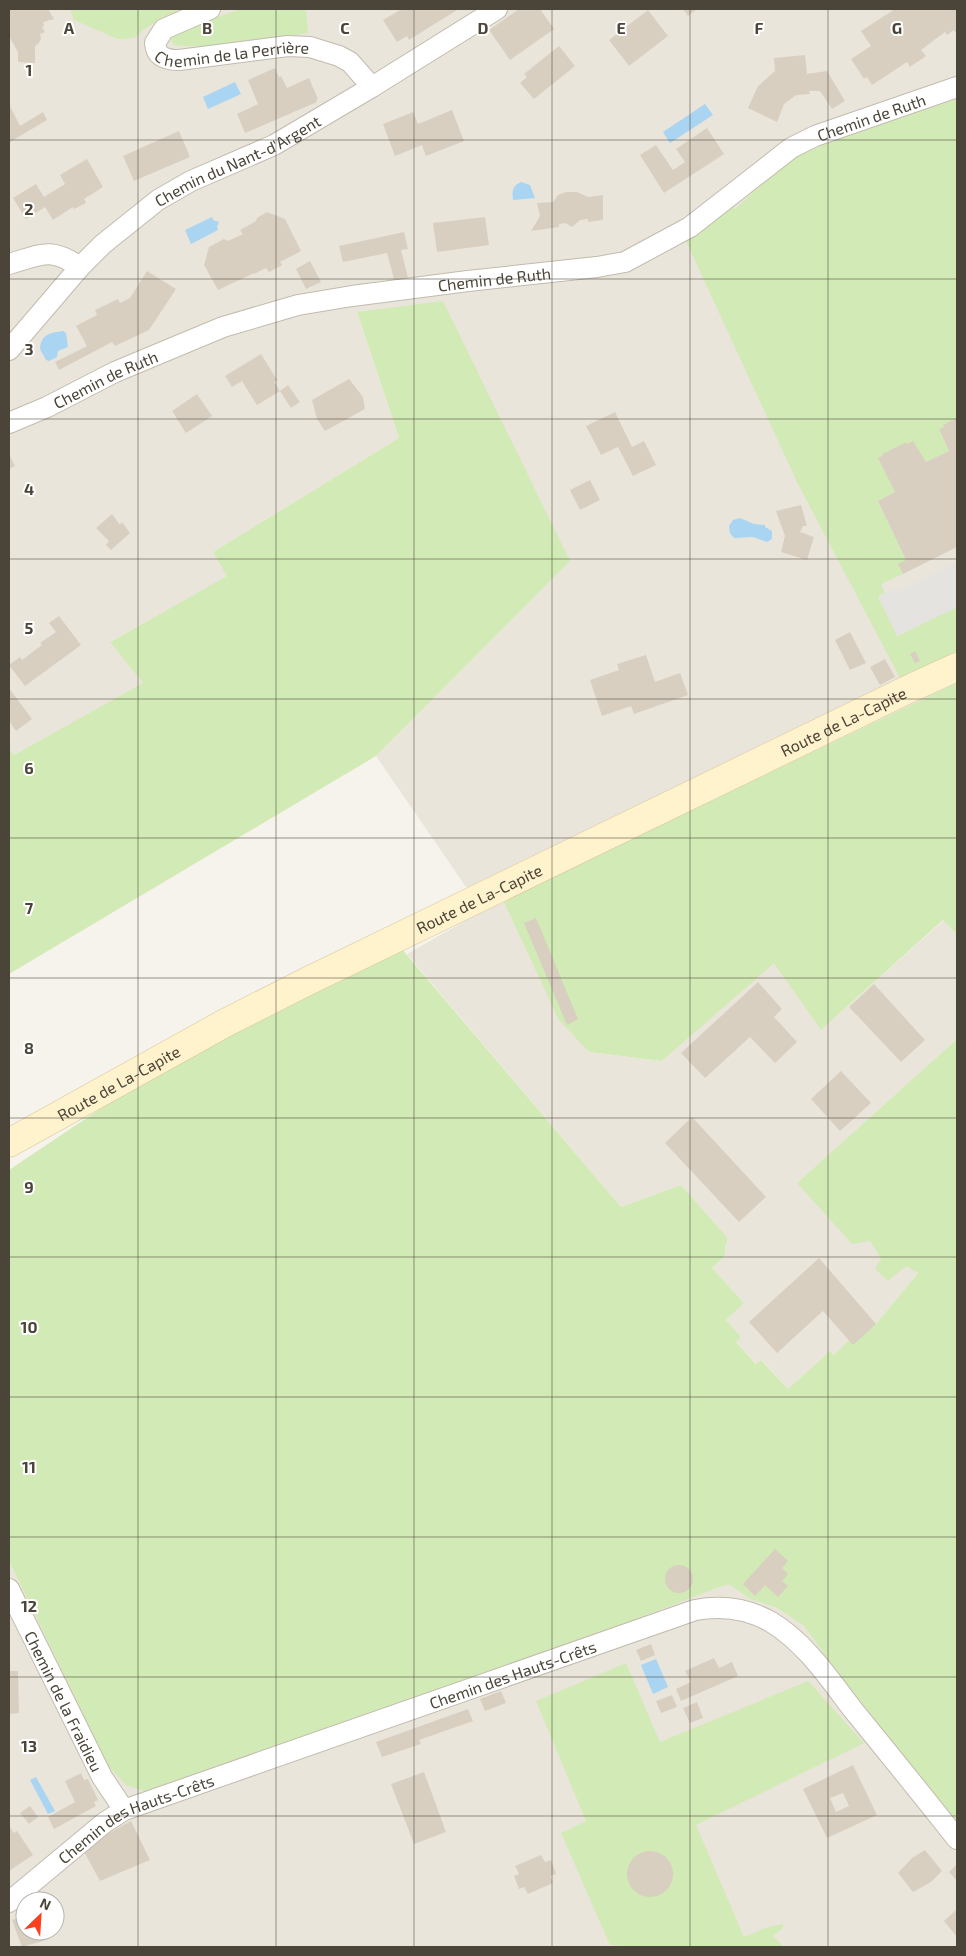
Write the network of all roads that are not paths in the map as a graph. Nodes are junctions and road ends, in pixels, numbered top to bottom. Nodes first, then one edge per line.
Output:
1 (210, 9) edge
2 (497, 9) edge
3 (372, 87) junction
4 (957, 87) edge
5 (9, 264) edge
6 (80, 267) junction
7 (9, 350) edge
8 (9, 423) edge
9 (957, 667) edge
10 (9, 1143) edge
11 (9, 1589) edge
12 (124, 1810) junction
13 (957, 1839) edge
14 (9, 1902) edge

1 - 3 street, Chemin de la Perrière
2 - 3 street, Chemin du Nant-d'Argent
3 - 6 street, Chemin du Nant-d'Argent
4 - 8 street, Chemin de Ruth
5 - 6 street
6 - 7 street, Chemin du Nant-d'Argent
9 - 10 street, Route de La-Capite
11 - 12 street, Chemin de la Fraidieu
12 - 13 street, Chemin des Hauts-Crêts
12 - 14 street, Chemin des Hauts-Crêts

